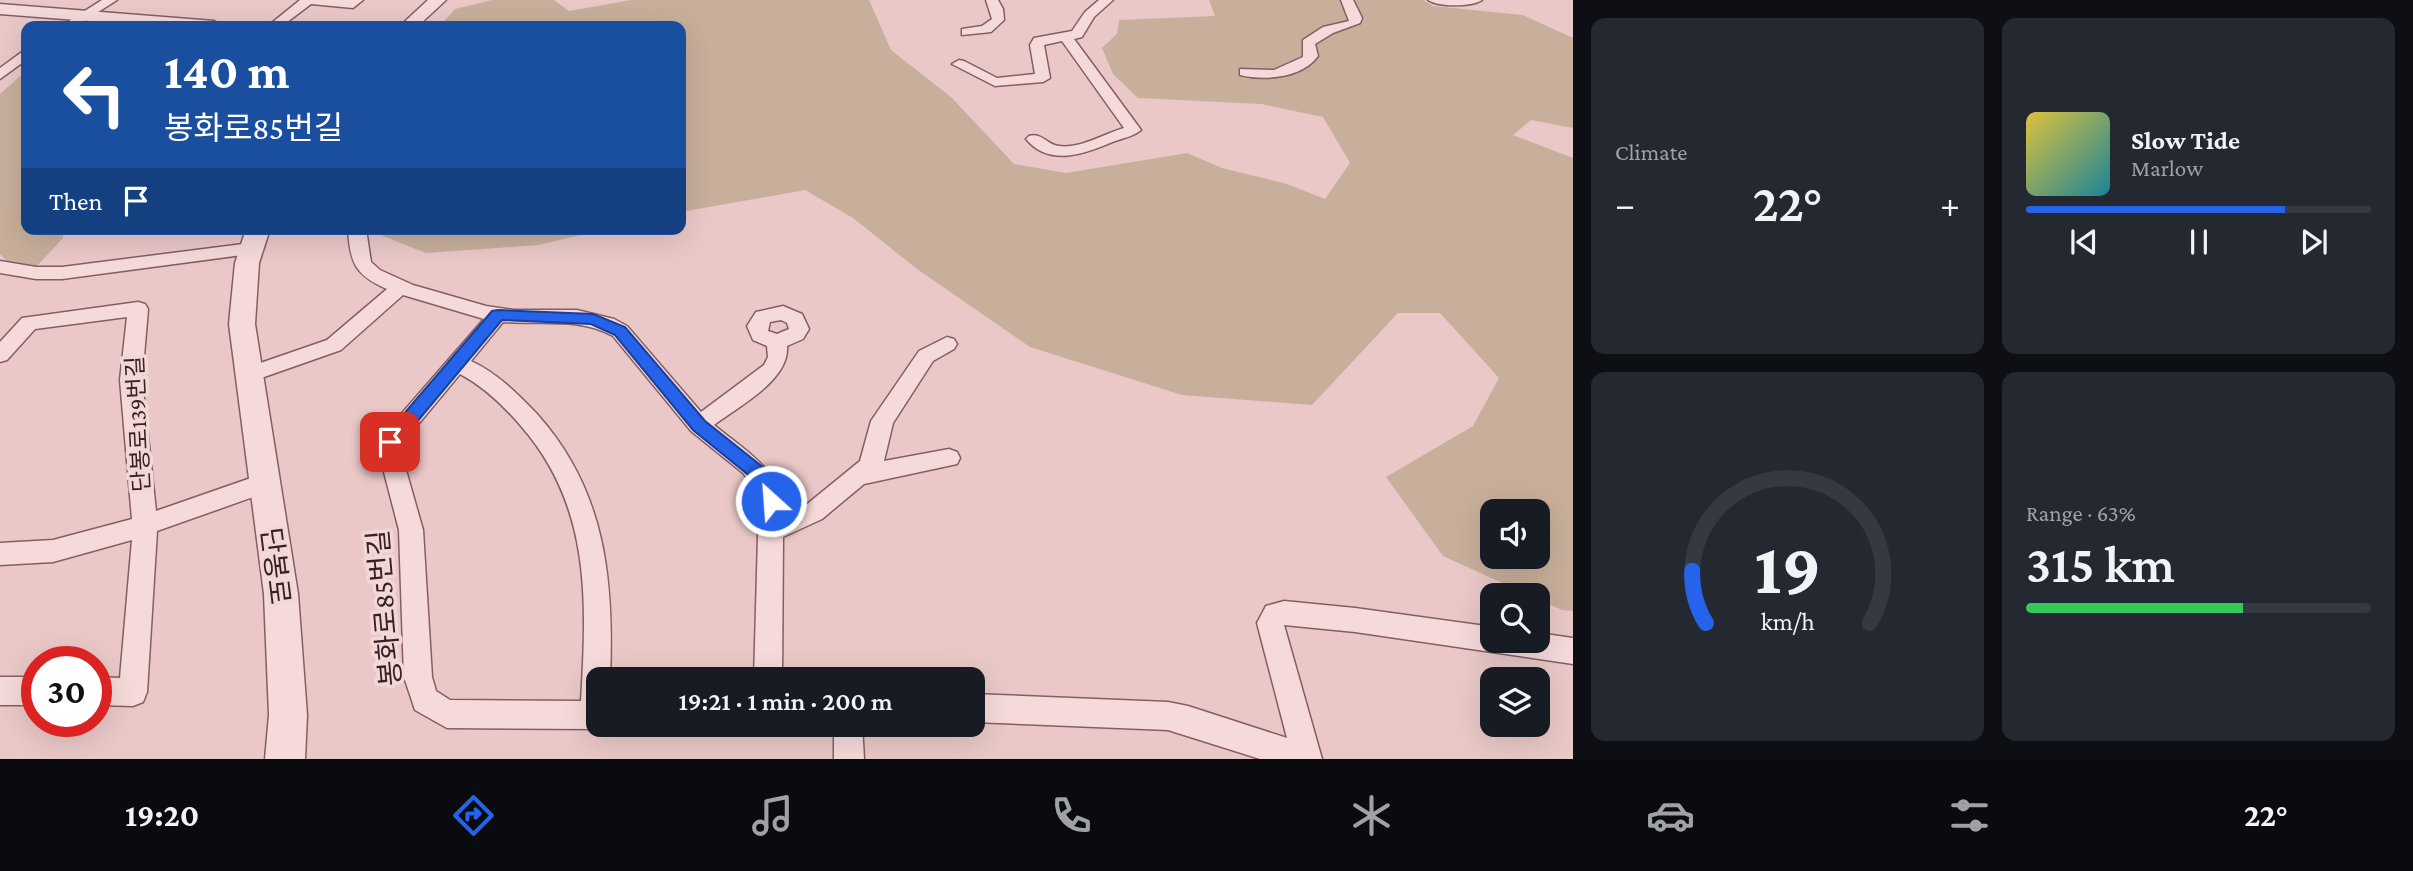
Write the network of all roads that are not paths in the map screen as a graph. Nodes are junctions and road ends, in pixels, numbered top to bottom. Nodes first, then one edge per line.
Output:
1 (111, 0) edge
2 (308, 0) edge
3 (357, 0) edge
4 (438, 0) edge
5 (992, 0) edge
6 (1107, 0) edge
7 (1347, 0) edge
8 (1434, 0) edge
9 (1476, 0) edge
10 (0, 9) edge
11 (85, 16) junction
12 (76, 21) edge
13 (150, 21) edge
14 (281, 21) edge
15 (414, 21) edge
16 (967, 32) dead end
17 (1066, 37) junction
18 (21, 57) edge
19 (959, 64) dead end
20 (1245, 72) dead end
21 (0, 75) edge
22 (1034, 139) dead end
23 (357, 235) edge
24 (255, 239) edge
25 (0, 267) edge
26 (400, 288) junction
27 (498, 315) junction
28 (777, 342) dead end
29 (947, 344) dead end
30 (0, 355) edge
31 (458, 363) junction
32 (250, 374) junction
33 (699, 425) junction
34 (949, 458) dead end
35 (860, 476) junction
36 (265, 482) junction
37 (145, 524) junction
38 (770, 531) junction
39 (0, 554) edge
40 (1480, 638) edge
41 (1550, 648) edge
42 (1573, 651) edge
43 (598, 667) edge
44 (768, 667) edge
45 (0, 691) edge
46 (21, 691) edge
47 (112, 691) edge
48 (985, 708) edge
49 (586, 715) edge
50 (848, 737) edge
51 (285, 759) edge
52 (849, 759) edge
53 (1305, 759) edge

1 - 11 street
2 - 3 street
2 - 14 street
4 - 15 street
5 - 16 street
6 - 17 street
7 - 20 street
8 - 9 street
10 - 11 street
11 - 12 street
11 - 13 street
17 - 19 street
17 - 22 street
18 - 21 street
23 - 26 street
24 - 25 street
24 - 32 street, 단봉로
26 - 27 street
26 - 32 street
27 - 31 street, 봉화로85번길
27 - 33 street
28 - 33 street
29 - 35 street
30 - 37 street, 단봉로139번길
31 - 43 street, 봉화로85번길
31 - 49 street, 봉화로85번길
32 - 36 street, 단봉로
33 - 38 street
34 - 35 street
35 - 38 street
36 - 37 street, 단봉로139번길
36 - 51 street, 단봉로
37 - 39 street, 단봉로139번길
37 - 47 street, 단봉로139번길
38 - 44 street
40 - 53 street
41 - 42 street
45 - 46 street
48 - 53 street
50 - 52 street

